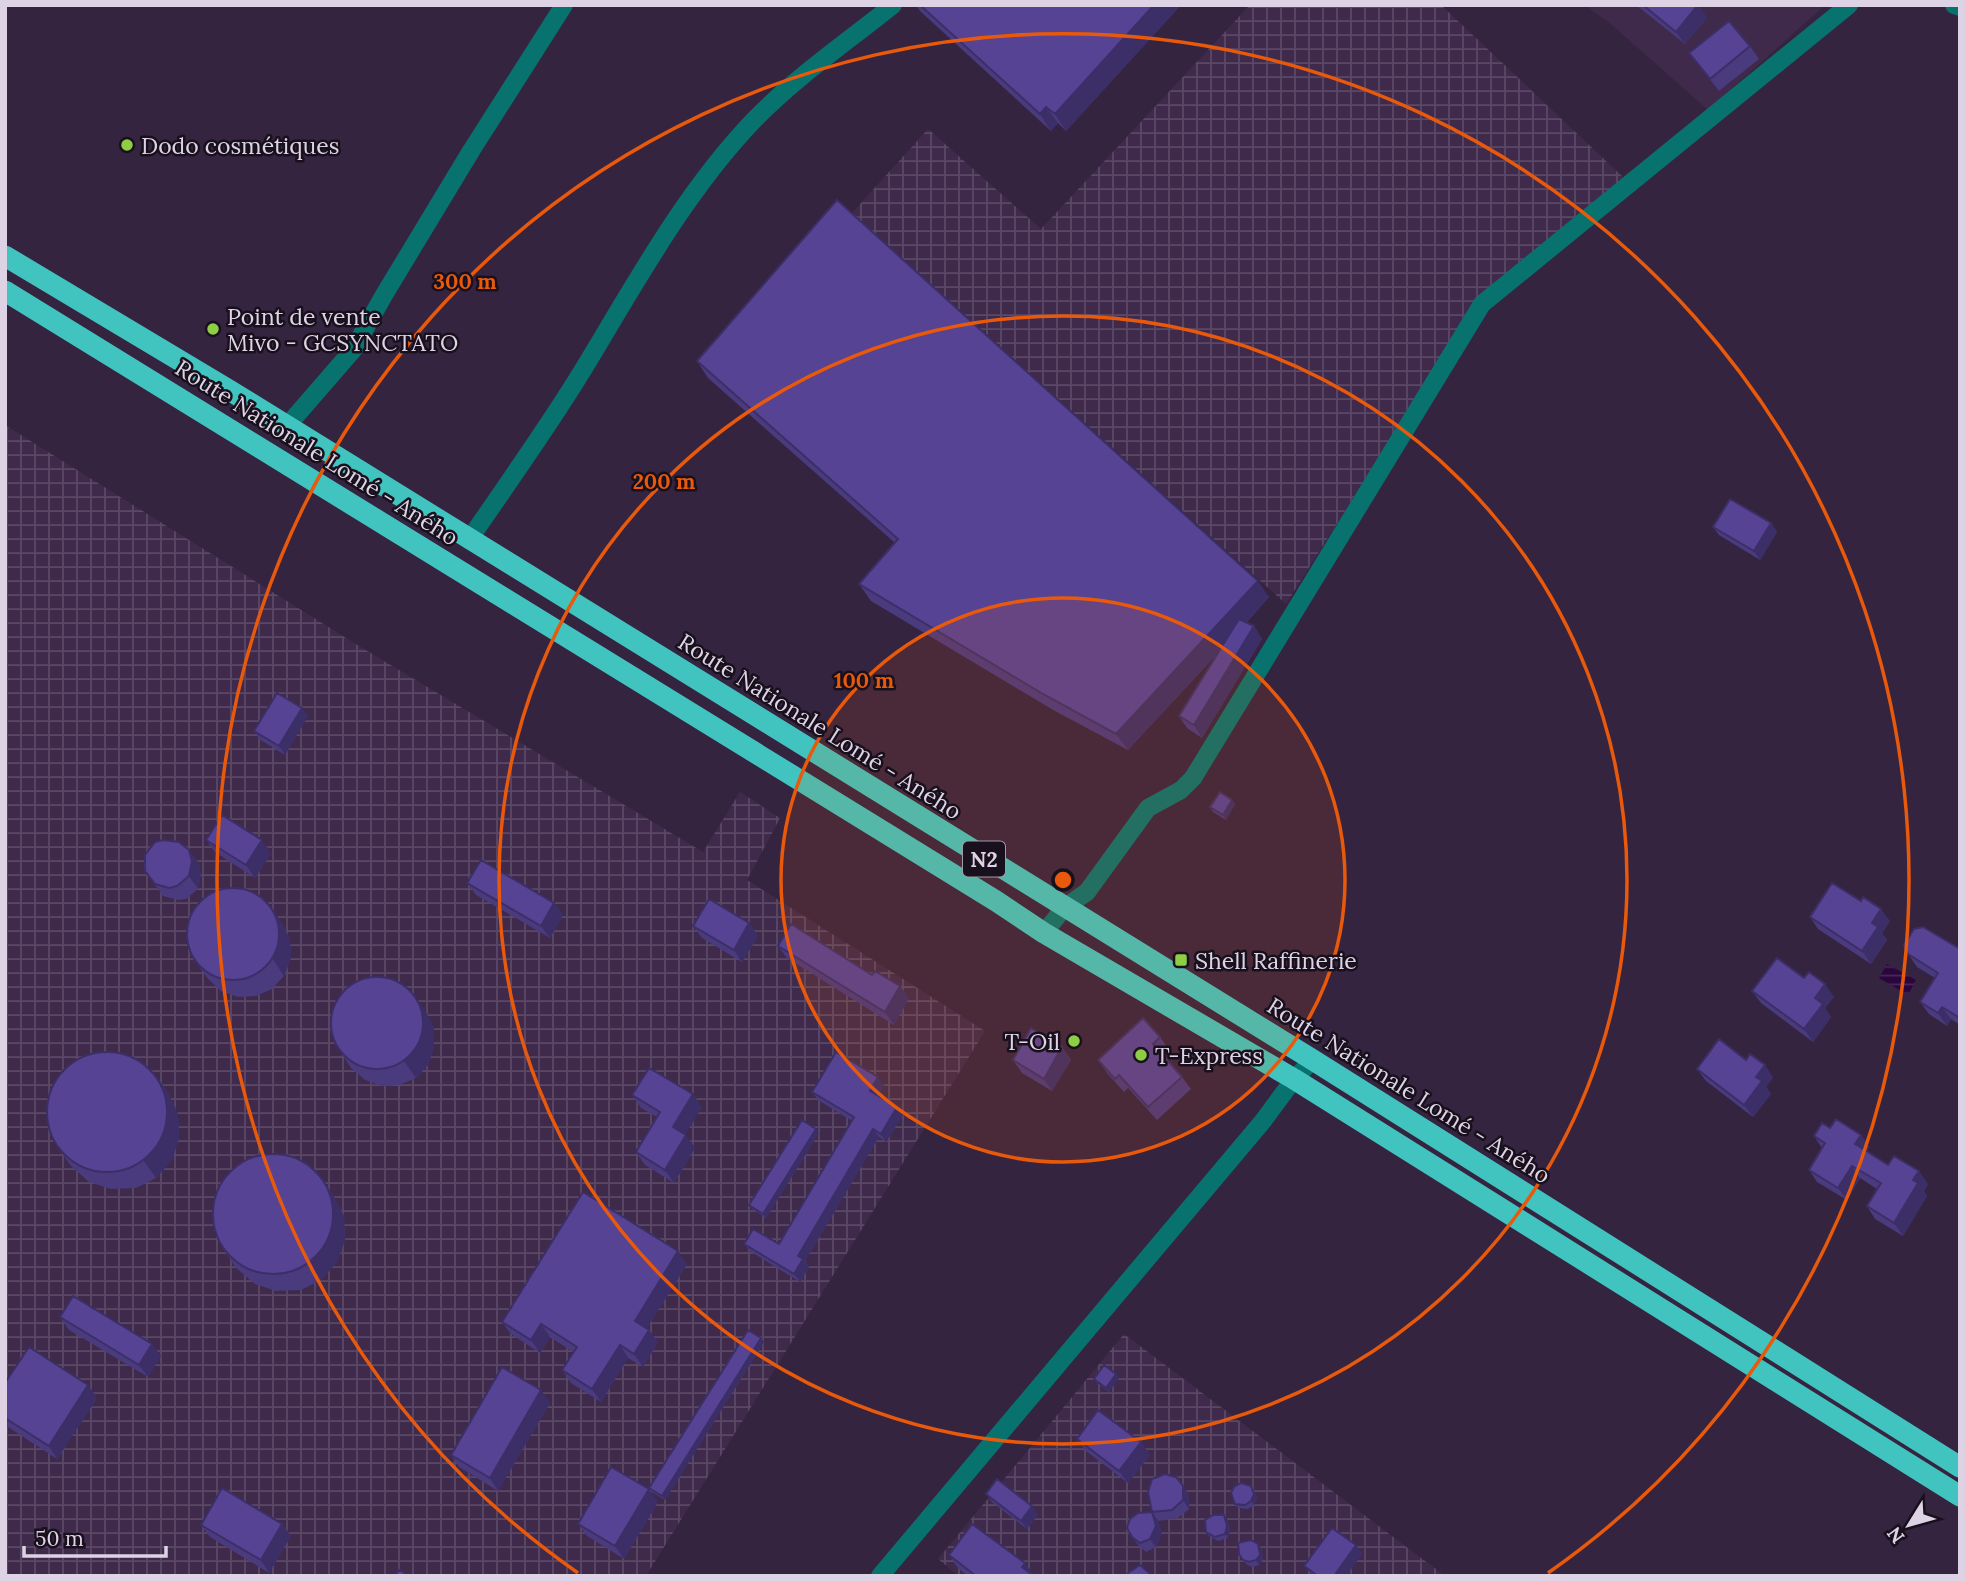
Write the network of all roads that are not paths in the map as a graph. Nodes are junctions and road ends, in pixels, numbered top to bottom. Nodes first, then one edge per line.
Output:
1 (564, 5) edge
2 (893, 5) edge
3 (1849, 5) edge
4 (1954, 5) edge
5 (1960, 7) edge
6 (5, 256) edge
7 (5, 291) edge
8 (286, 426) junction
9 (469, 540) junction
10 (1065, 908) junction
11 (1044, 933) junction
12 (1313, 1060) junction
13 (1294, 1079) junction
14 (1960, 1467) edge
15 (1960, 1496) edge
16 (880, 1576) edge

1 - 8 street
2 - 9 street
3 - 10 street
4 - 5 street
6 - 8 highway, Route Nationale Lomé - Aného / N2
7 - 11 highway, Route Nationale Lomé - Aného / N2
8 - 9 highway, Route Nationale Lomé - Aného / N2
9 - 10 highway, Route Nationale Lomé - Aného / N2
10 - 11 street
10 - 12 highway, Route Nationale Lomé - Aného / N2
11 - 13 highway, Route Nationale Lomé - Aného / N2
12 - 13 street
12 - 14 highway, Route Nationale Lomé - Aného / N2
13 - 15 highway, Route Nationale Lomé - Aného / N2
13 - 16 street

